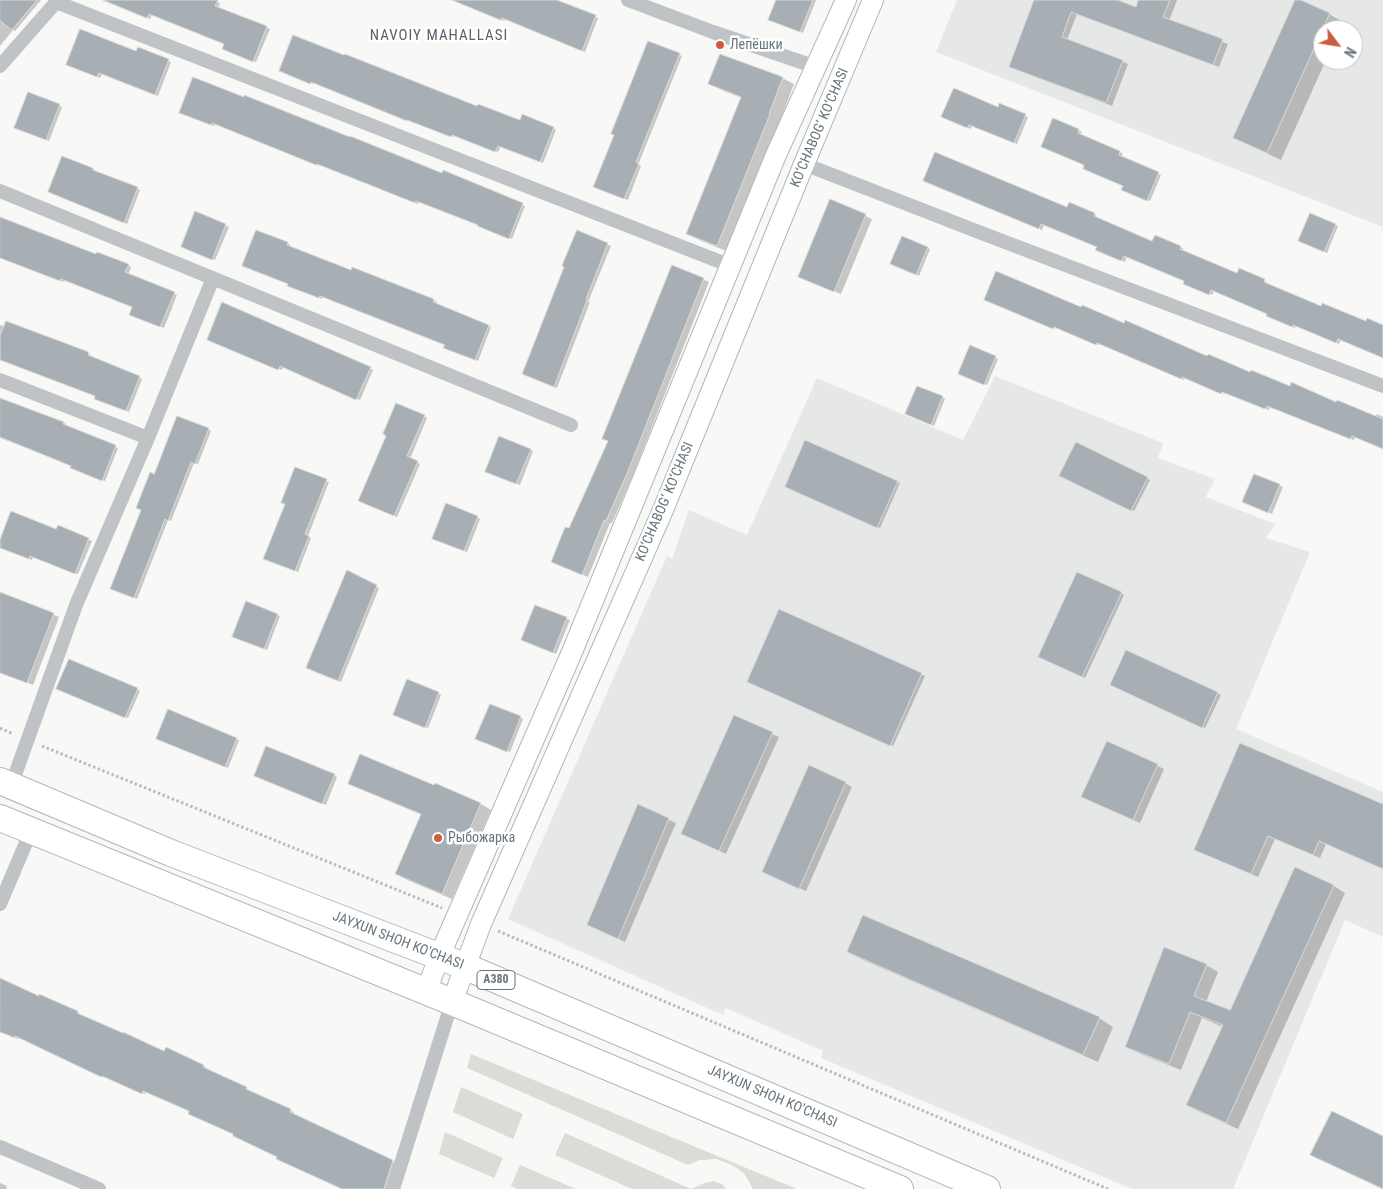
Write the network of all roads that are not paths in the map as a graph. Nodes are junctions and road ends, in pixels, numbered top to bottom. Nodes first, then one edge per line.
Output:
1 (628, 0) edge
2 (846, 0) edge
3 (873, 0) edge
4 (57, 1) edge
5 (0, 66) edge
6 (816, 67) junction
7 (781, 144) junction
8 (806, 159) junction
9 (0, 190) edge
10 (731, 266) junction
11 (213, 278) junction
12 (0, 380) edge
13 (1383, 386) edge
14 (571, 425) dead end
15 (148, 438) junction
16 (636, 497) junction
17 (662, 510) junction
18 (6, 784) edge
19 (0, 818) edge
20 (31, 831) junction
21 (0, 904) edge
22 (440, 957) junction
23 (464, 966) junction
24 (426, 992) junction
25 (452, 1002) junction
26 (762, 1094) junction
27 (749, 1126) junction
28 (0, 1147) edge
29 (99, 1189) edge
30 (393, 1189) edge
31 (900, 1189) edge
32 (987, 1189) edge

1 - 6 street
2 - 6 main road, KO‘CHABOG‘ KO‘CHASI
3 - 8 main road, KO‘CHABOG‘ KO‘CHASI
4 - 5 street
4 - 10 street
6 - 7 main road, KO‘CHABOG‘ KO‘CHASI
7 - 8 main road
7 - 10 main road, KO‘CHABOG‘ KO‘CHASI
8 - 13 street
8 - 17 main road, KO‘CHABOG‘ KO‘CHASI
9 - 11 street
10 - 16 main road, KO‘CHABOG‘ KO‘CHASI
11 - 14 street
11 - 15 street
12 - 15 street
15 - 18 street
16 - 17 main road
16 - 22 main road, KO‘CHABOG‘ KO‘CHASI
17 - 23 main road, KO‘CHABOG‘ KO‘CHASI
18 - 22 highway, JAYXUN SHOH KO'CHASI / A380
19 - 20 highway
20 - 21 street
20 - 24 highway
22 - 23 highway, JAYXUN SHOH KO'CHASI / A380
22 - 24 main road, KO‘CHABOG‘ KO‘CHASI
23 - 25 main road, KO‘CHABOG‘ KO‘CHASI
23 - 26 highway, JAYXUN SHOH KO'CHASI / A380
24 - 25 highway
25 - 27 highway
25 - 30 street
26 - 27 highway
26 - 32 highway, JAYXUN SHOH KO'CHASI / A380
27 - 31 highway
28 - 29 street

